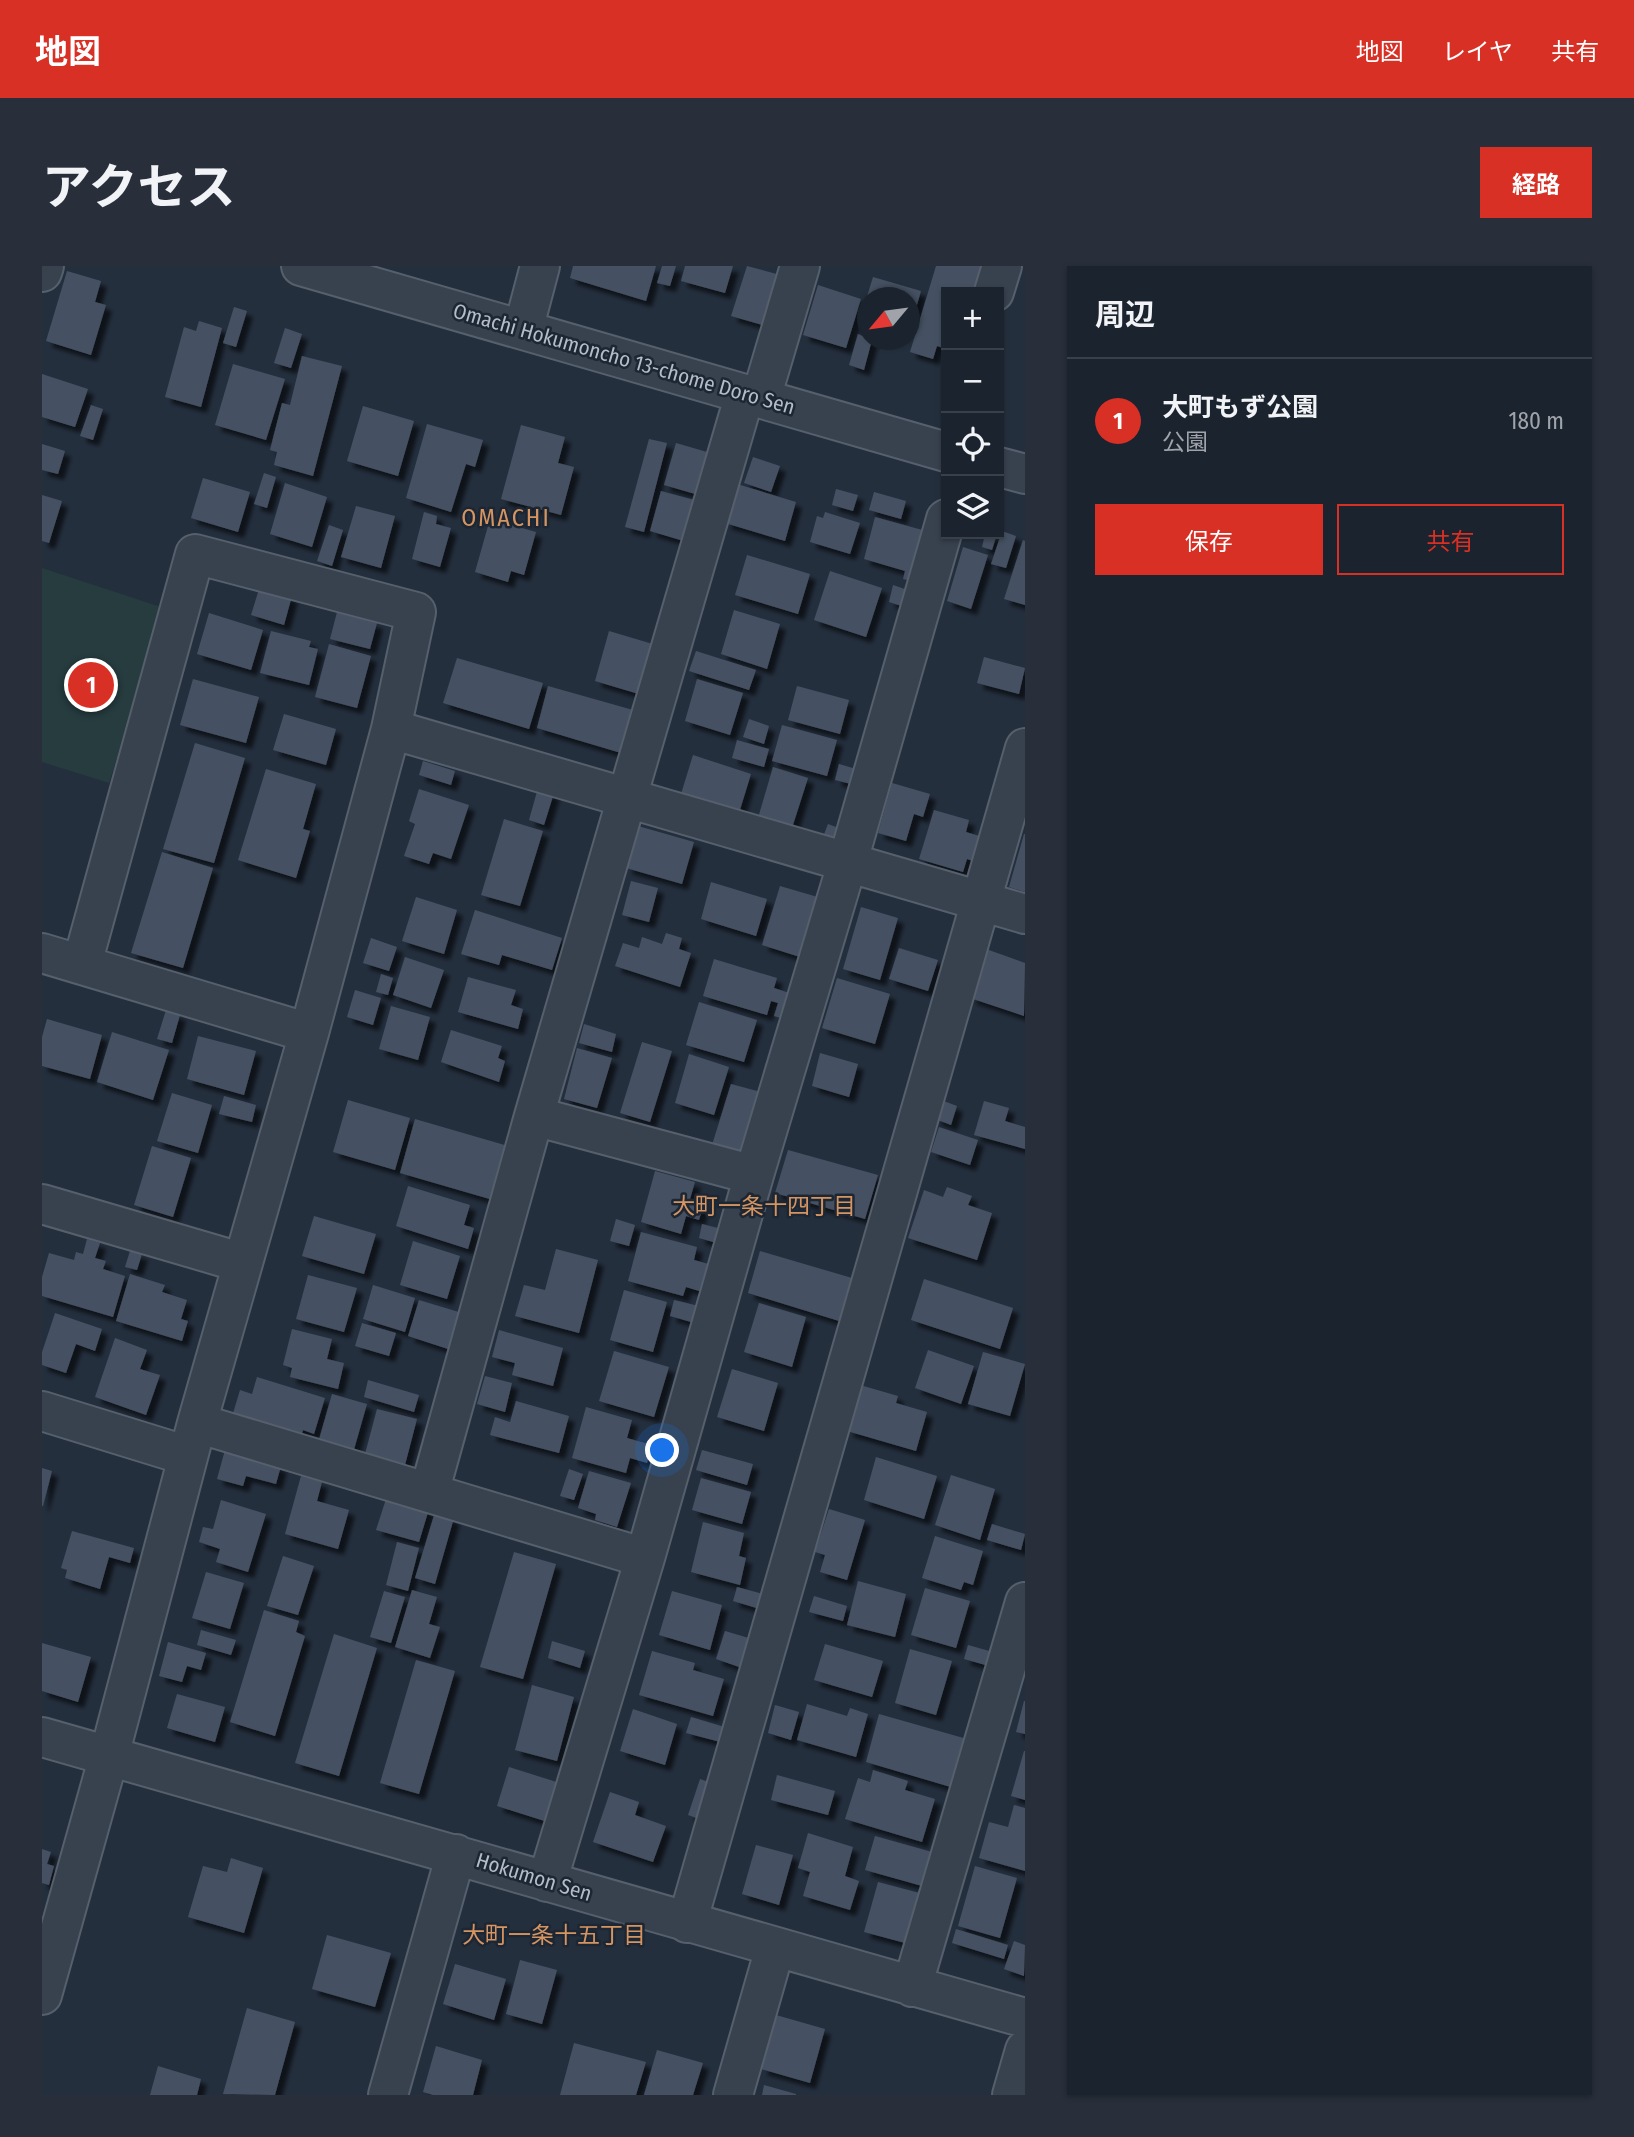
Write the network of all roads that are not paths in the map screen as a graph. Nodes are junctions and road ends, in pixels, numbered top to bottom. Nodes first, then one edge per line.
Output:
1 (44, 266) edge
2 (301, 266) edge
3 (540, 266) edge
4 (800, 266) edge
5 (1002, 266) edge
6 (42, 272) edge
7 (996, 287) edge
8 (523, 330) junction
9 (753, 396) junction
10 (941, 449) edge
11 (1004, 468) edge
12 (1025, 474) edge
13 (941, 536) edge
14 (391, 729) junction
15 (1025, 748) edge
16 (628, 798) junction
17 (848, 861) junction
18 (980, 900) junction
19 (1025, 914) edge
20 (42, 953) edge
21 (82, 964) junction
22 (309, 1033) junction
23 (534, 1116) junction
24 (754, 1175) junction
25 (42, 1204) edge
26 (243, 1263) junction
27 (42, 1411) edge
28 (192, 1439) junction
29 (429, 1493) junction
30 (645, 1558) junction
31 (1025, 1602) edge
32 (42, 1737) edge
33 (109, 1756) junction
34 (456, 1854) junction
35 (547, 1882) junction
36 (687, 1923) junction
37 (775, 1948) junction
38 (912, 1987) junction
39 (42, 1995) edge
40 (1025, 2018) edge
41 (1025, 2050) edge
42 (388, 2095) edge
43 (733, 2095) edge
44 (1012, 2095) edge

1 - 6 street
2 - 8 street, Omachi Hokumoncho 13-chome Doro Sen
3 - 8 street
4 - 9 street
5 - 7 street
8 - 9 street, Omachi Hokumoncho 13-chome Doro Sen
9 - 10 street, Omachi Hokumoncho 13-chome Doro Sen
9 - 16 street
11 - 12 street
13 - 17 street
14 - 16 street
14 - 21 street
14 - 22 street
15 - 18 street
16 - 17 street
16 - 23 street
17 - 18 street
17 - 24 street
18 - 19 street
18 - 36 street
20 - 21 street
21 - 22 street
22 - 26 street
23 - 24 street
23 - 29 street
24 - 30 street
25 - 26 street
26 - 28 street
27 - 28 street
28 - 29 street
28 - 33 street
29 - 30 street
30 - 35 street
31 - 38 street
32 - 33 street, Hokumon Sen
33 - 34 street, Hokumon Sen
33 - 39 street
34 - 35 street, Hokumon Sen
34 - 42 street
35 - 36 street, Hokumon Sen
36 - 37 street, Hokumon Sen
37 - 38 street, Hokumon Sen
37 - 43 street
38 - 40 street, Hokumon Sen
41 - 44 street

